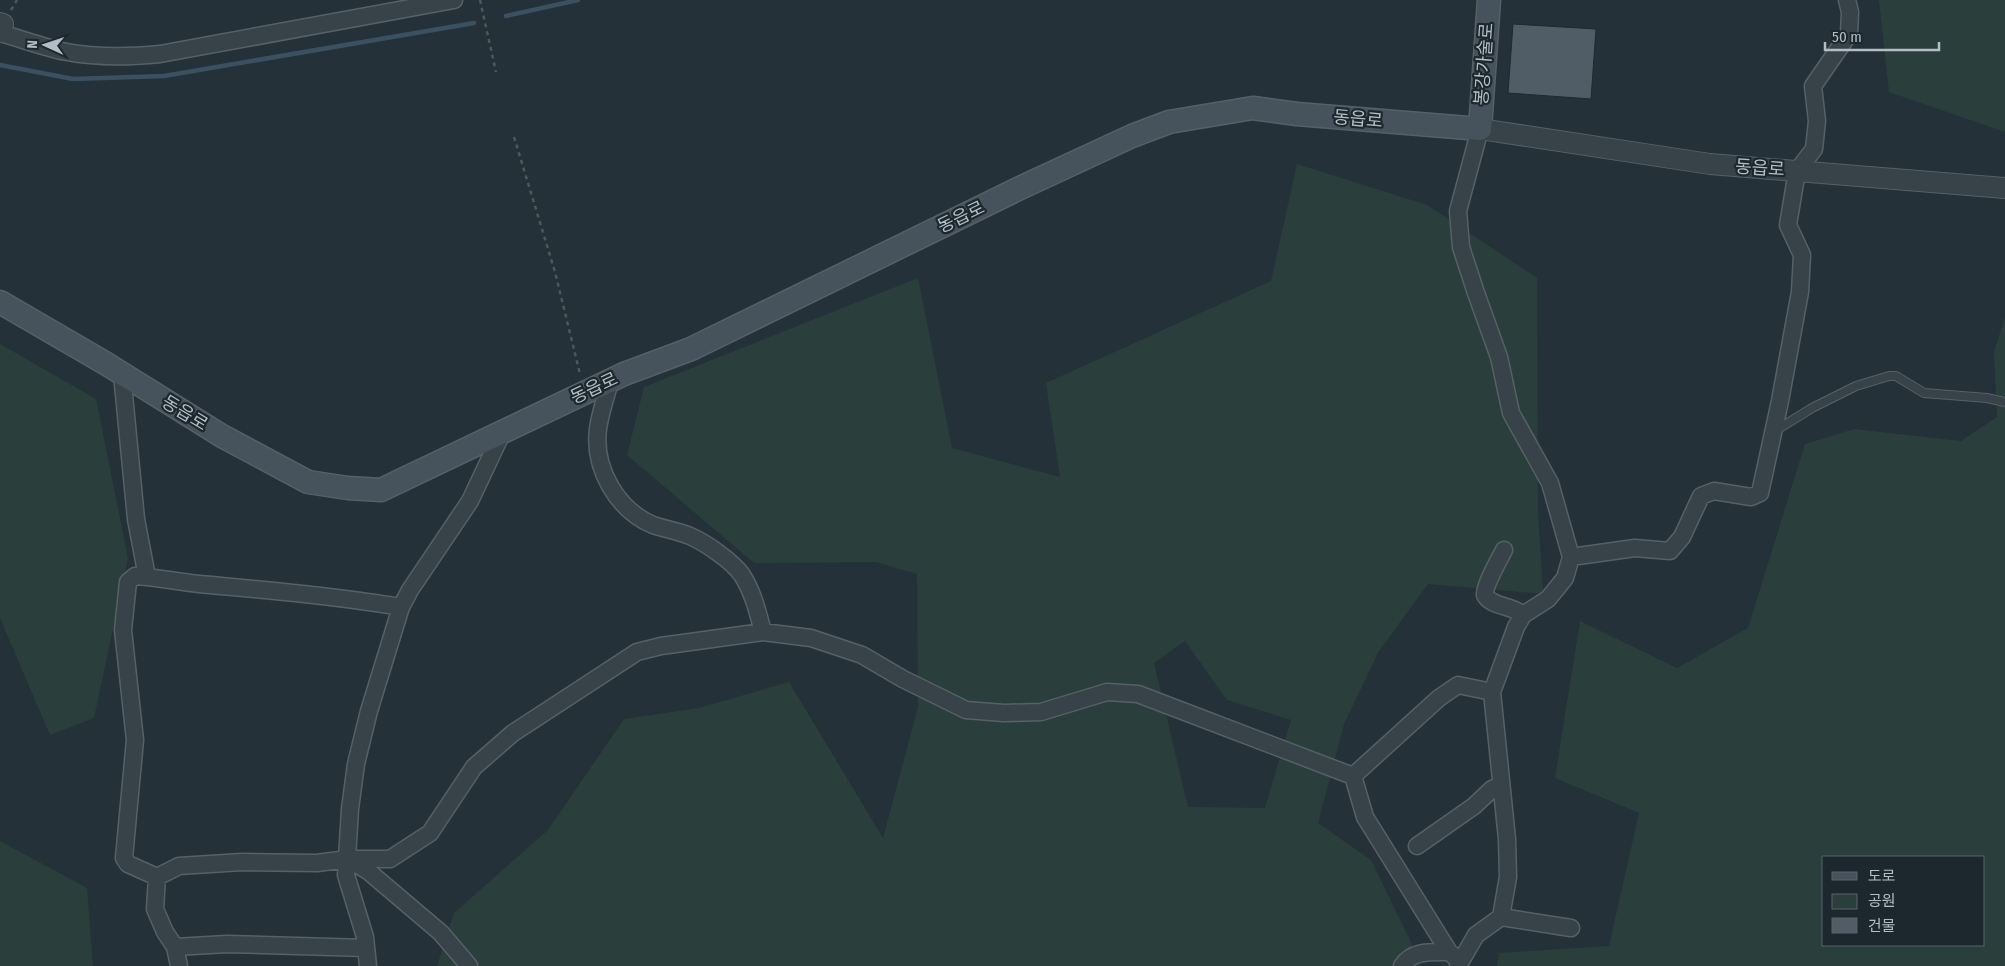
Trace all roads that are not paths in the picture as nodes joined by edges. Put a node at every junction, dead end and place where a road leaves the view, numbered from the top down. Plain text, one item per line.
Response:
1 (454, 0) edge
2 (1489, 0) edge
3 (1847, 0) edge
4 (0, 23) edge
5 (0, 32) edge
6 (1480, 129) junction
7 (1797, 171) junction
8 (2005, 188) edge
9 (0, 302) edge
10 (122, 374) junction
11 (610, 381) junction
12 (2005, 402) edge
13 (1774, 432) junction
14 (502, 433) junction
15 (1504, 550) dead end
16 (1571, 557) junction
17 (147, 577) junction
18 (401, 607) junction
19 (1523, 615) junction
20 (763, 632) junction
21 (1492, 692) junction
22 (1353, 776) junction
23 (1501, 785) junction
24 (1417, 846) dead end
25 (348, 860) junction
26 (157, 877) junction
27 (1501, 917) junction
28 (1571, 928) dead end
29 (175, 947) junction
30 (366, 948) junction
31 (1455, 960) edge
32 (179, 966) edge
33 (368, 966) edge
34 (469, 966) edge
35 (1402, 966) edge

1 - 5 street
2 - 6 main road, 봉강가술로
3 - 7 street
4 - 5 street
6 - 7 street, 동읍로
6 - 11 main road, 동읍로
6 - 16 street
7 - 8 street, 동읍로
7 - 13 street
9 - 10 main road, 동읍로
10 - 14 main road, 동읍로
10 - 17 street
11 - 14 main road, 동읍로
11 - 20 street
12 - 13 lane
13 - 16 street
14 - 18 street
15 - 19 street
16 - 19 street
17 - 18 street
17 - 26 street
18 - 25 street
19 - 21 street
20 - 22 street
20 - 25 street
21 - 22 street
21 - 23 street
22 - 31 street
23 - 24 street
23 - 27 street
25 - 26 street
25 - 30 street
25 - 34 street
26 - 29 street
27 - 28 street
27 - 31 street
29 - 30 street
29 - 32 street
30 - 33 street
31 - 35 street

